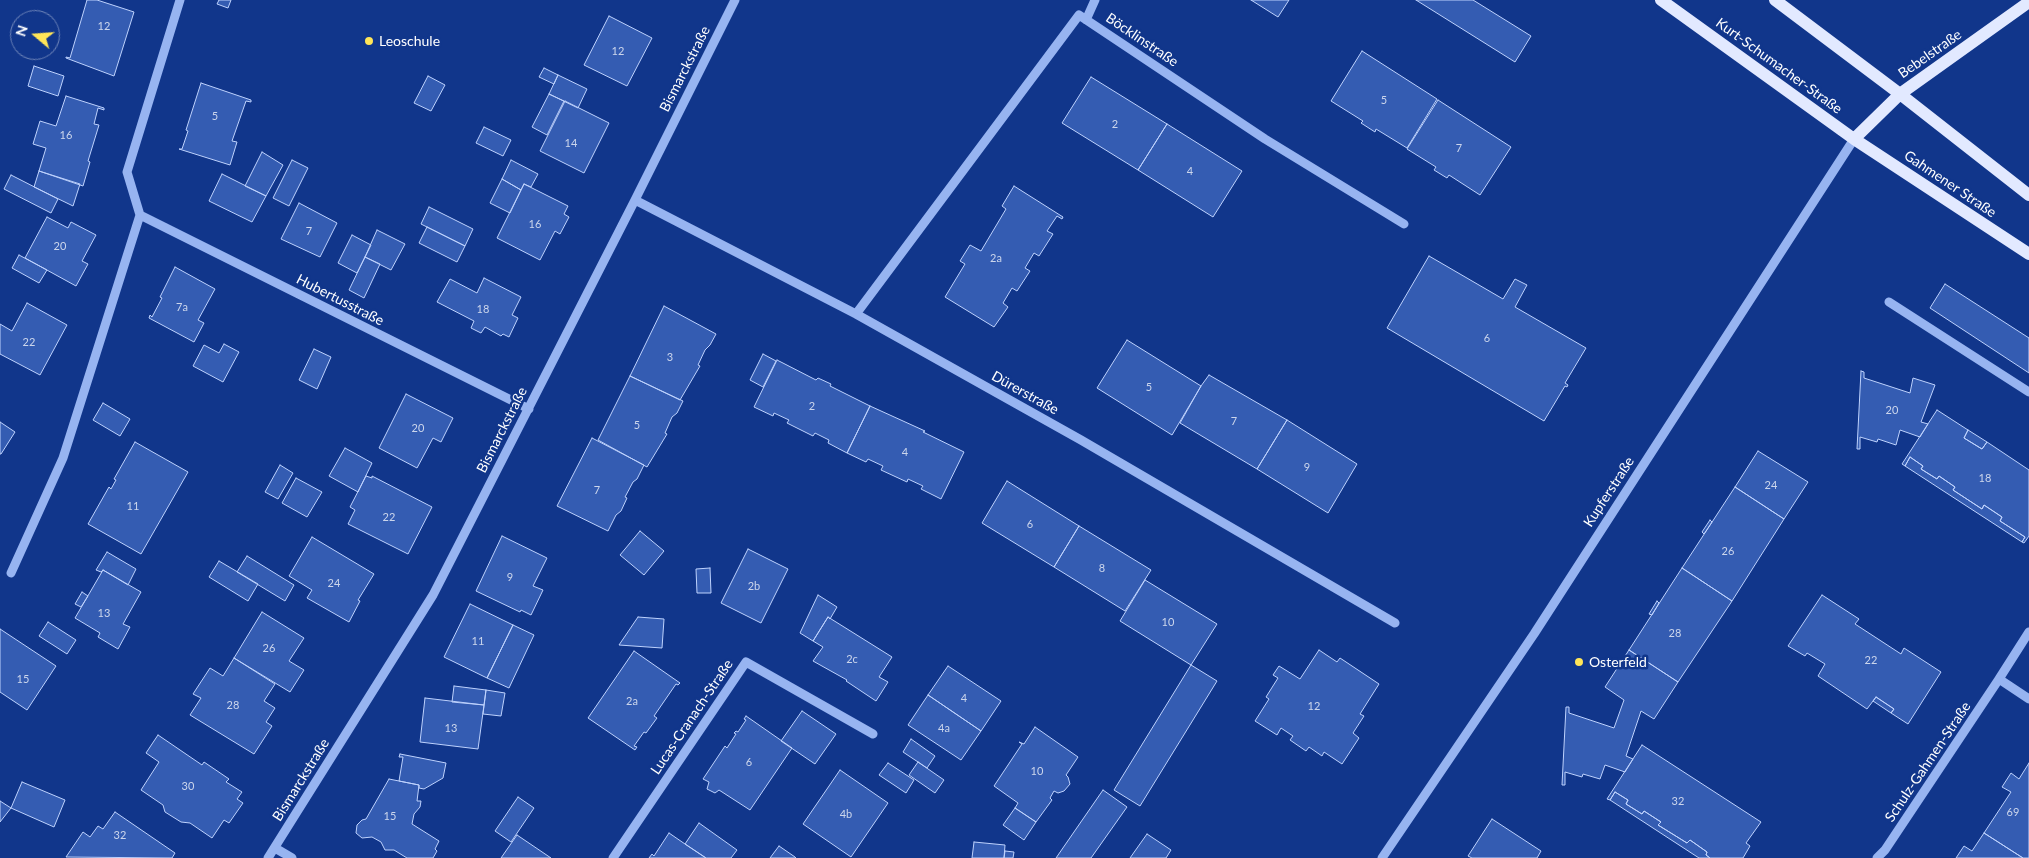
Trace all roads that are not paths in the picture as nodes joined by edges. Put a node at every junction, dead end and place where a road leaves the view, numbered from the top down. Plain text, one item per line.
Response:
1 (180, 0) edge
2 (735, 0) edge
3 (1095, 0) edge
4 (1661, 0) edge
5 (1775, 0) edge
6 (2029, 2) edge
7 (1086, 20) junction
8 (1900, 94) junction
9 (1854, 139) junction
10 (2029, 195) edge
11 (635, 200) junction
12 (140, 214) junction
13 (1404, 224) dead end
14 (2029, 254) edge
15 (1889, 302) dead end
16 (856, 314) junction
17 (2029, 392) edge
18 (528, 409) junction
19 (11, 573) dead end
20 (1395, 623) dead end
21 (2029, 632) edge
22 (1999, 679) junction
23 (2029, 699) edge
24 (873, 734) dead end
25 (275, 848) junction
26 (268, 858) edge
27 (292, 858) edge
28 (613, 858) edge
29 (1382, 858) edge
30 (1877, 858) edge

1 - 12 street
2 - 11 street, Bismarckstraße
3 - 7 street
4 - 9 main road, Kurt-Schumacher-Straße
5 - 8 main road
6 - 8 main road, Bebelstraße
7 - 13 street, Böcklinstraße
7 - 16 street, Böcklinstraße
8 - 9 main road, Bebelstraße
8 - 10 main road
9 - 14 main road, Gahmener Straße
9 - 29 street, Kupferstraße
11 - 16 street, Dürerstraße
11 - 18 street, Bismarckstraße
12 - 18 street, Hubertusstraße
12 - 19 street
15 - 17 street
16 - 20 street, Dürerstraße
18 - 25 street, Bismarckstraße
21 - 22 street, Schulz-Gahmen-Straße
22 - 23 street
22 - 30 street, Schulz-Gahmen-Straße
24 - 28 street, Lucas-Cranach-Straße
25 - 26 street, Bismarckstraße
25 - 27 street

